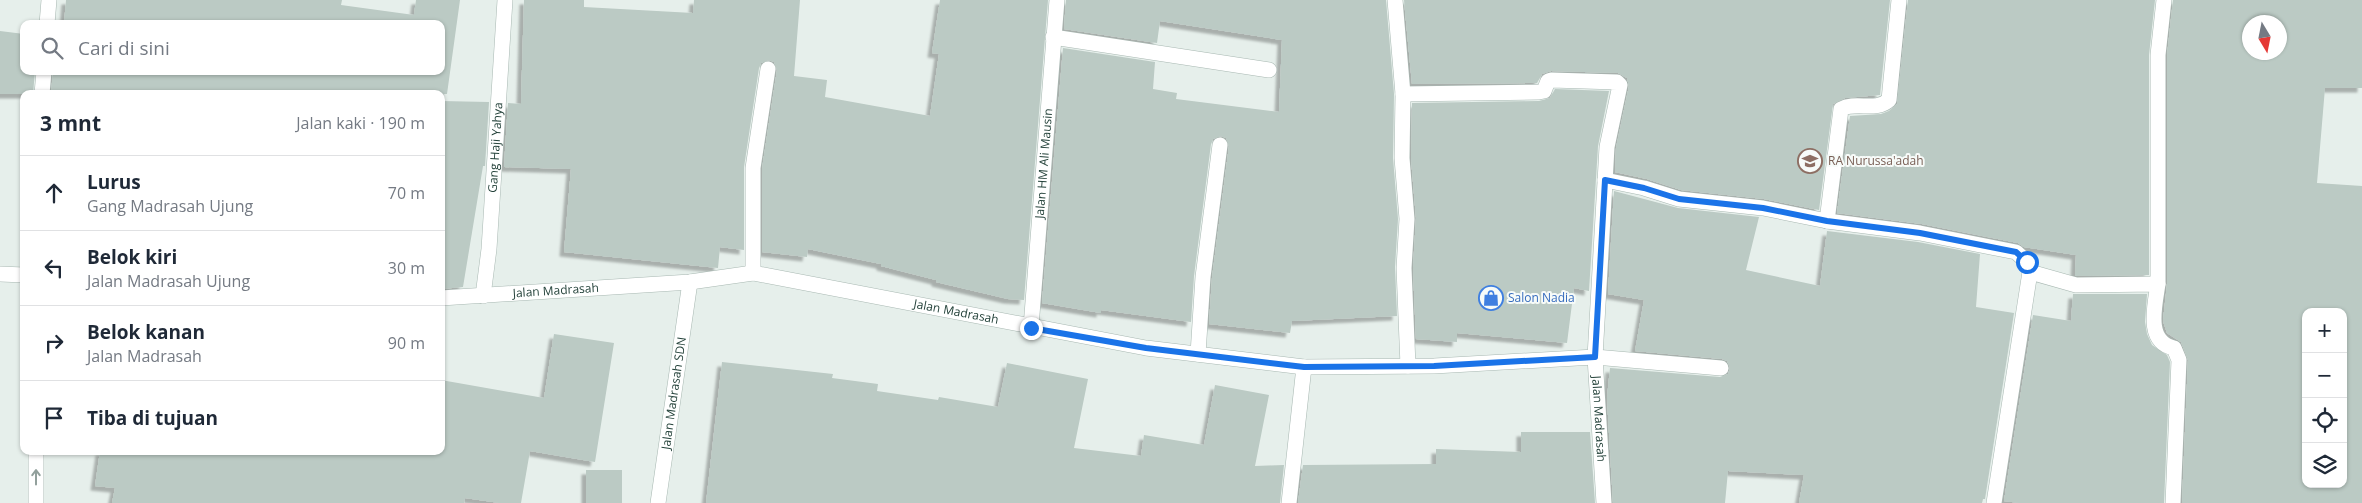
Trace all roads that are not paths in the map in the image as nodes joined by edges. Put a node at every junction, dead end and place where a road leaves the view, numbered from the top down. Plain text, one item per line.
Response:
1 (49, 0) edge
2 (504, 0) edge
3 (1057, 0) edge
4 (1395, 0) edge
5 (1898, 0) edge
6 (2164, 0) edge
7 (47, 20) edge
8 (1054, 37) junction
9 (768, 69) dead end
10 (1269, 70) dead end
11 (44, 75) edge
12 (42, 90) edge
13 (1403, 94) junction
14 (1220, 145) dead end
15 (1605, 180) junction
16 (1827, 221) junction
17 (2030, 272) junction
18 (752, 273) junction
19 (0, 274) edge
20 (20, 276) edge
21 (690, 282) junction
22 (2158, 284) junction
23 (483, 296) junction
24 (445, 298) edge
25 (1031, 328) junction
26 (1198, 354) junction
27 (1595, 357) junction
28 (1408, 366) junction
29 (1304, 367) junction
30 (1721, 368) dead end
31 (36, 455) edge
32 (36, 503) edge
33 (658, 503) edge
34 (1289, 503) edge
35 (1604, 503) edge
36 (1994, 503) edge
37 (2173, 503) edge

1 - 7 street
2 - 23 street, Gang Haji Yahya
3 - 8 street, Jalan HM Ali Mausin
4 - 13 street
5 - 16 street
6 - 22 street
8 - 10 street
8 - 25 street, Jalan HM Ali Mausin
9 - 18 street
11 - 12 street
13 - 15 street
13 - 28 street
14 - 26 street
15 - 16 street
15 - 27 street
16 - 17 street
17 - 22 street
17 - 36 street
18 - 21 street, Jalan Madrasah
18 - 25 street, Jalan Madrasah
19 - 20 street
21 - 23 street, Jalan Madrasah
21 - 33 street, Jalan Madrasah SDN
22 - 37 street
23 - 24 street, Jalan Madrasah
25 - 26 street, Jalan Madrasah
26 - 29 street, Jalan Madrasah
27 - 28 street, Jalan Madrasah
27 - 30 street
27 - 35 street, Jalan Madrasah
28 - 29 street, Jalan Madrasah
29 - 34 street
32 -> 31 street

